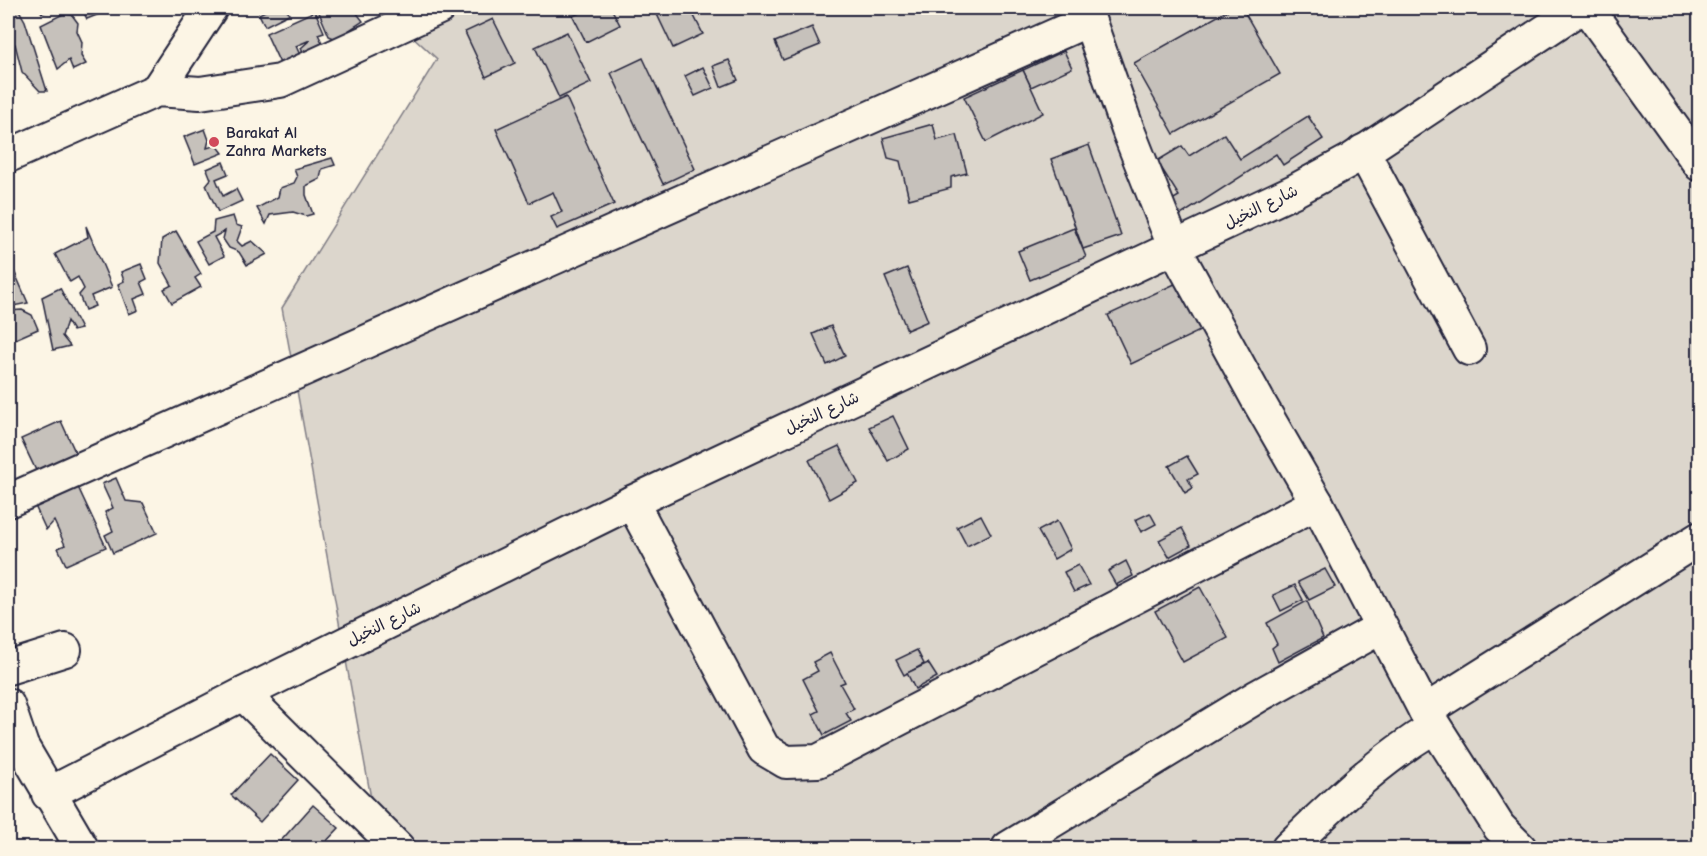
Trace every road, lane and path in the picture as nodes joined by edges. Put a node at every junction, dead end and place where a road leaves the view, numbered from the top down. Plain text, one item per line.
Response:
1 (211, 8) edge
2 (438, 8) edge
3 (1580, 8) edge
4 (1587, 8) edge
5 (1087, 14) edge
6 (157, 90) junction
7 (1363, 151) junction
8 (8, 156) edge
9 (1700, 165) edge
10 (1176, 249) junction
11 (1469, 349) dead end
12 (8, 501) edge
13 (632, 502) junction
14 (1317, 503) junction
15 (1700, 538) edge
16 (1380, 628) junction
17 (65, 650) dead end
18 (8, 668) edge
19 (243, 694) junction
20 (8, 705) edge
21 (1430, 719) junction
22 (48, 794) junction
23 (82, 849) edge
24 (398, 849) edge
25 (1008, 849) edge
26 (1288, 849) edge
27 (1520, 849) edge

1 - 6 street
2 - 6 street
3 - 7 street, شارع النخيل
4 - 9 street
5 - 10 street
5 - 12 street
6 - 8 street
7 - 10 street, شارع النخيل
7 - 11 street
10 - 13 street, شارع النخيل
10 - 14 street
13 - 14 street
13 - 19 street, شارع النخيل
14 - 16 street
15 - 21 street
16 - 21 street
16 - 25 street
17 - 18 street
19 - 22 street, شارع النخيل
19 - 24 street
20 - 22 street
21 - 26 street
21 - 27 street
22 - 23 street

